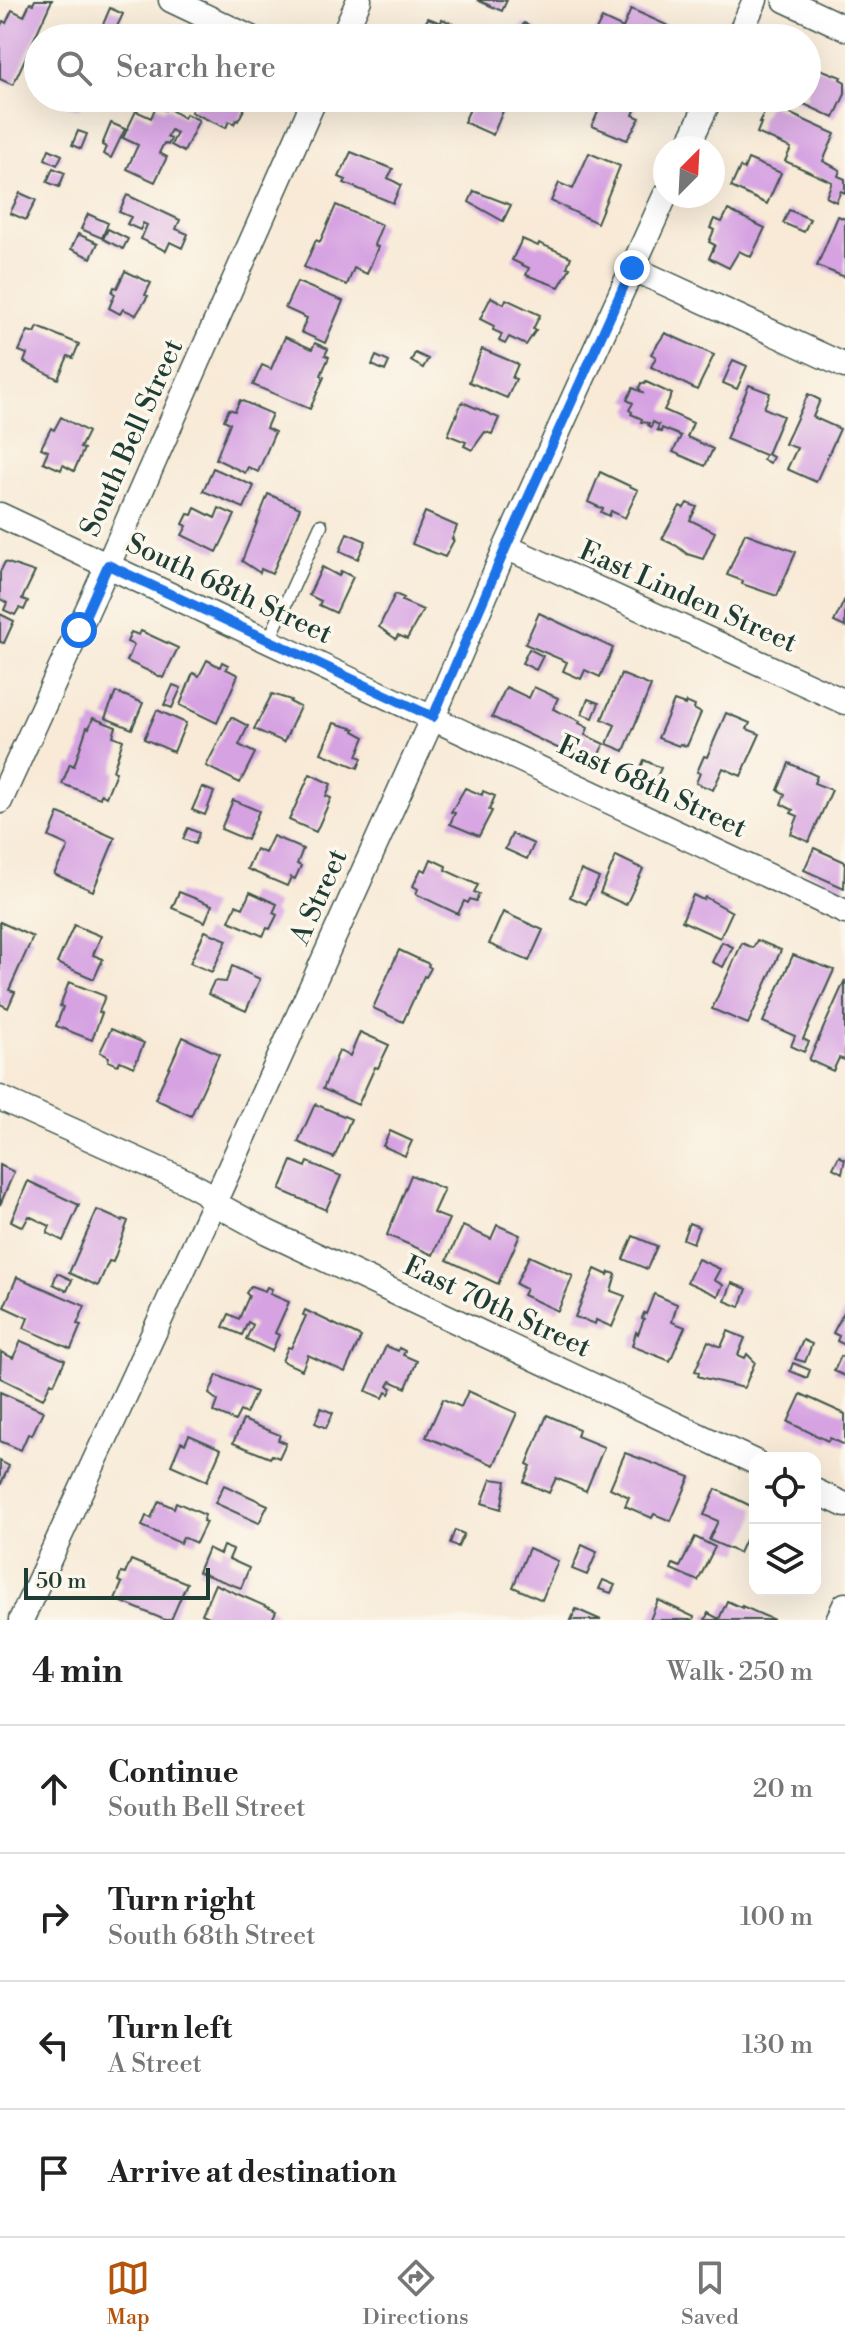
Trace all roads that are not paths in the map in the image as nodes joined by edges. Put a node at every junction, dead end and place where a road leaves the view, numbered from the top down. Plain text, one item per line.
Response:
1 (171, 0) edge
2 (359, 0) edge
3 (755, 0) edge
4 (785, 0) edge
5 (222, 24) edge
6 (348, 24) edge
7 (744, 24) edge
8 (845, 28) edge
9 (309, 112) edge
10 (704, 112) edge
11 (693, 136) edge
12 (660, 208) edge
13 (632, 268) junction
14 (845, 366) edge
15 (0, 515) edge
16 (321, 525) dead end
17 (506, 547) junction
18 (108, 565) junction
19 (269, 640) junction
20 (845, 702) edge
21 (433, 717) junction
22 (0, 801) edge
23 (845, 912) edge
24 (0, 1098) edge
25 (214, 1203) junction
26 (749, 1459) edge
27 (821, 1494) edge
28 (845, 1505) edge
29 (21, 1620) edge

1 - 5 street
2 - 6 street
3 - 7 street
4 - 8 street
9 - 18 street, South Bell Street
10 - 11 street
12 - 13 street, A Street
13 - 14 street
13 - 17 street, A Street
15 - 18 street, South 68th Street
16 - 19 lane
17 - 20 street, East Linden Street
17 - 21 street, A Street
18 - 19 street, South 68th Street
18 - 22 street, South Bell Street
19 - 21 street, South 68th Street
21 - 23 street, East 68th Street
21 - 25 street, A Street
24 - 25 street, East 70th Street
25 - 26 street, East 70th Street
25 - 29 street, A Street
27 - 28 street

